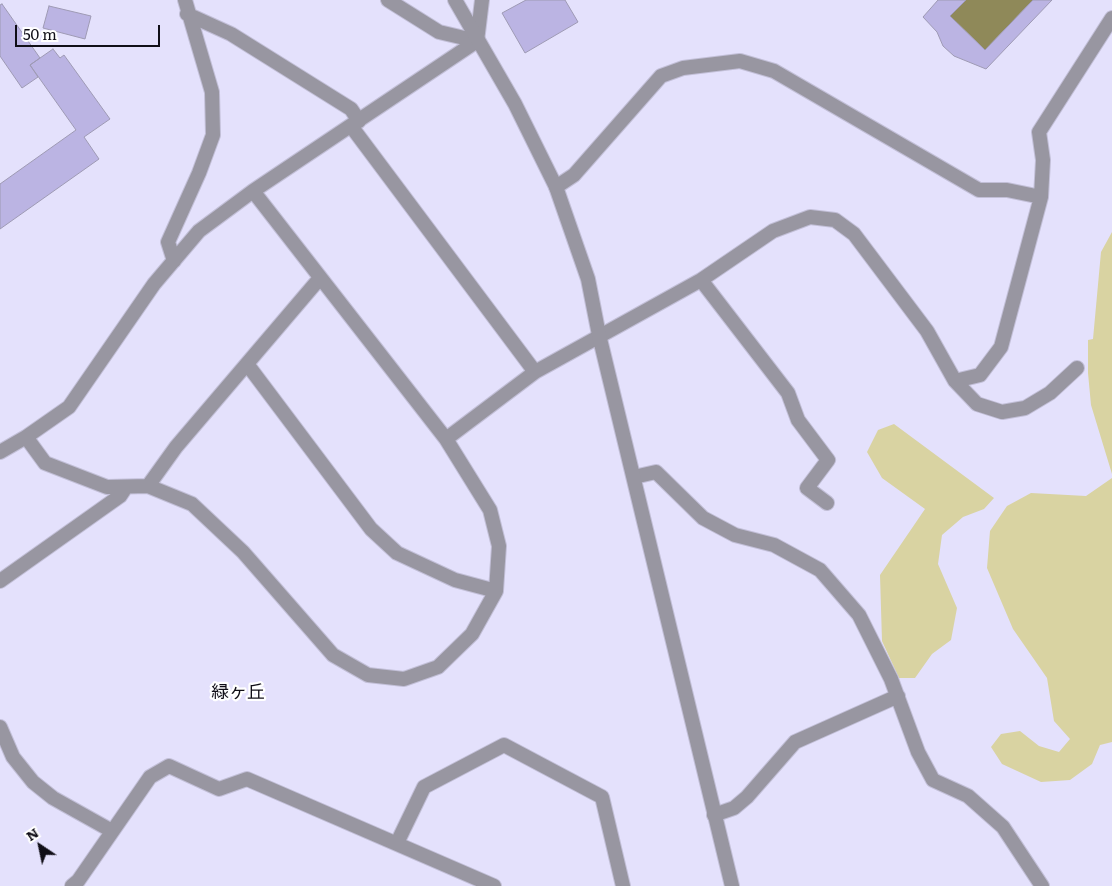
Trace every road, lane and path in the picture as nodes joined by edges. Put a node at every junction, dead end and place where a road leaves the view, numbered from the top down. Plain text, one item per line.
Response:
1 (388, 0) edge
2 (454, 0) edge
3 (482, 0) edge
4 (186, 7) edge
5 (1112, 18) edge
6 (477, 41) junction
7 (355, 123) junction
8 (556, 187) junction
9 (253, 191) junction
10 (1041, 197) junction
11 (174, 260) junction
12 (320, 278) junction
13 (701, 280) junction
14 (599, 335) junction
15 (247, 364) junction
16 (1077, 368) dead end
17 (535, 372) junction
18 (955, 381) junction
19 (26, 437) junction
20 (446, 439) junction
21 (0, 452) edge
22 (634, 477) junction
23 (148, 486) junction
24 (126, 487) junction
25 (827, 503) dead end
26 (0, 581) edge
27 (496, 591) junction
28 (898, 696) junction
29 (0, 727) edge
30 (714, 815) junction
31 (112, 831) junction
32 (397, 843) junction
33 (72, 886) edge
34 (494, 886) edge
35 (623, 886) edge
36 (732, 886) edge
37 (1042, 886) edge

1 - 6 street
2 - 6 street
3 - 6 street
4 - 7 street
4 - 11 street
5 - 10 street
6 - 7 street
6 - 8 street
7 - 9 street
7 - 17 street
8 - 10 street
8 - 14 street
9 - 11 street
9 - 12 street
10 - 18 street
11 - 19 street
12 - 15 street
12 - 20 street
13 - 14 street
13 - 18 street
13 - 25 street
14 - 17 street
14 - 22 street
15 - 23 street
15 - 27 street
16 - 18 street
17 - 20 street
19 - 21 street
19 - 24 street
20 - 27 street
22 - 28 street
22 - 30 street
23 - 24 street
23 - 27 street
24 - 26 street
28 - 30 street
28 - 37 street
29 - 31 street
30 - 36 street
31 - 32 street
31 - 33 street
32 - 34 street
32 - 35 street

